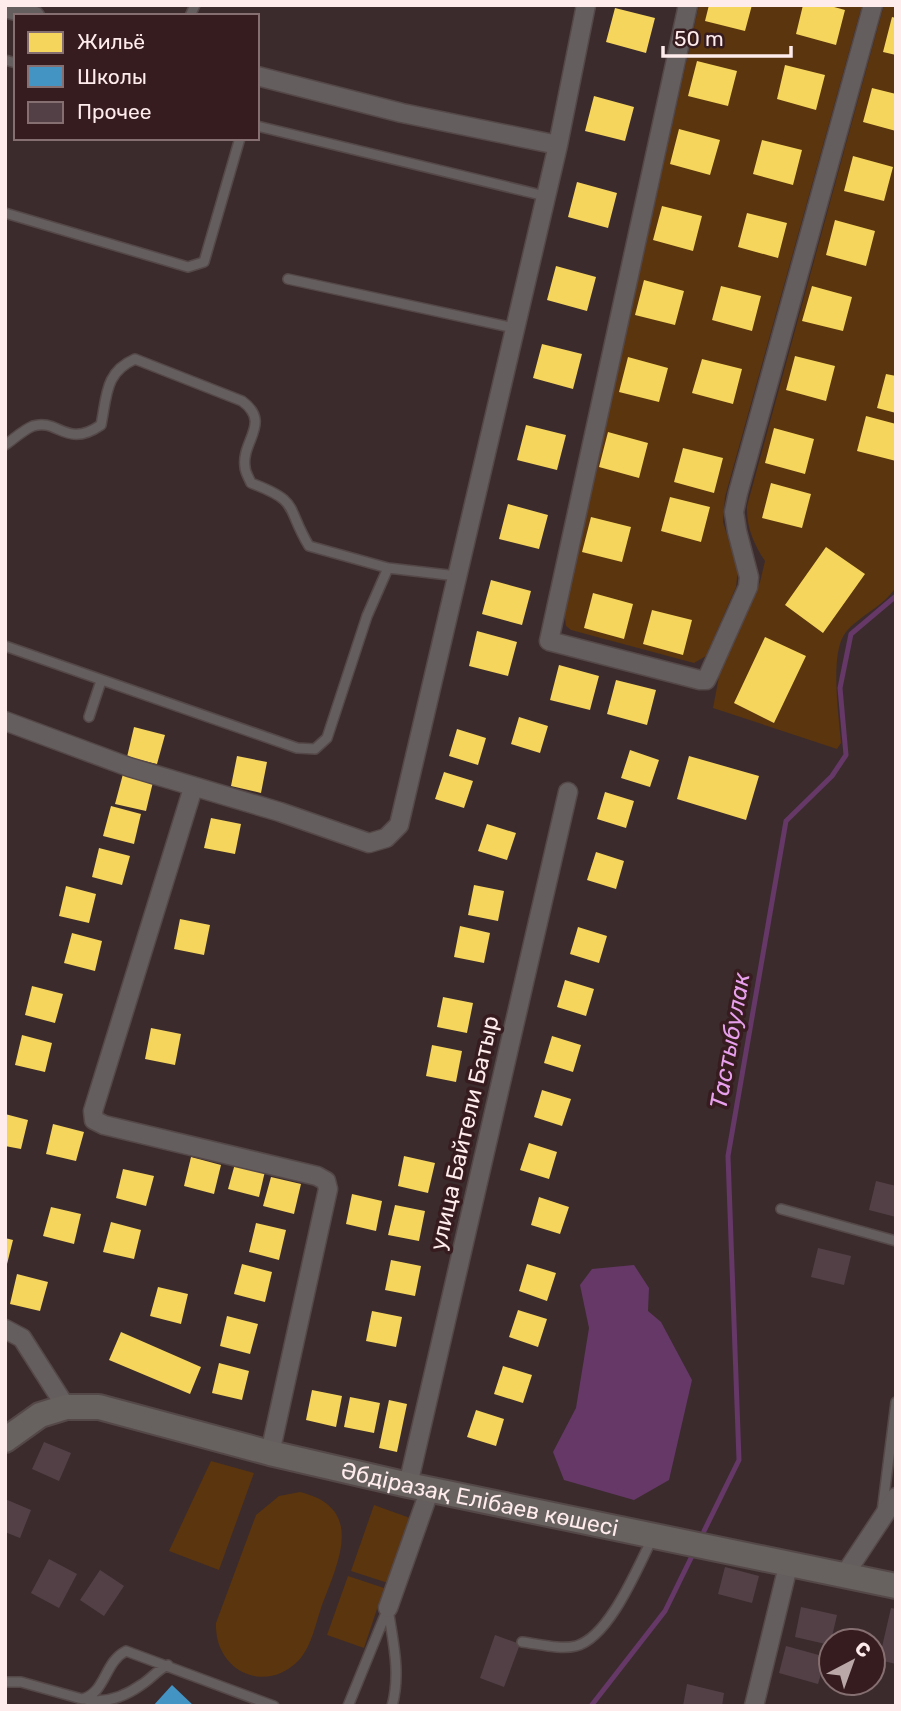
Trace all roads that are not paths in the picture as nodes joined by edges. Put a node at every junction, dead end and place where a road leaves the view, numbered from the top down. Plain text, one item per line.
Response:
1 (586, 5) edge
2 (688, 5) edge
3 (873, 5) edge
4 (5, 8) edge
5 (28, 14) edge
6 (259, 77) edge
7 (259, 126) edge
8 (239, 140) edge
9 (558, 145) junction
10 (545, 196) junction
11 (5, 213) edge
12 (288, 279) dead end
13 (514, 328) junction
14 (5, 445) edge
15 (388, 568) junction
16 (457, 576) junction
17 (5, 646) edge
18 (101, 681) junction
19 (89, 717) dead end
20 (5, 721) edge
21 (193, 788) junction
22 (568, 792) dead end
23 (781, 1209) dead end
24 (896, 1241) edge
25 (5, 1329) edge
26 (896, 1402) edge
27 (66, 1407) junction
28 (5, 1440) edge
29 (270, 1453) junction
30 (419, 1487) junction
31 (896, 1497) edge
32 (881, 1520) junction
33 (654, 1535) junction
34 (789, 1562) junction
35 (845, 1574) junction
36 (896, 1586) edge
37 (388, 1608) junction
38 (522, 1642) dead end
39 (168, 1665) junction
40 (5, 1682) edge
41 (82, 1699) junction
42 (274, 1706) edge
43 (348, 1706) edge
44 (392, 1706) edge
45 (754, 1706) edge

1 - 9 street
2 - 3 street
4 - 5 street
6 - 9 street
7 - 10 lane
8 - 11 lane
9 - 10 street
10 - 13 street
12 - 13 lane
13 - 16 street
14 - 15 lane
15 - 16 lane
15 - 18 lane
16 - 21 street
17 - 18 lane
18 - 19 lane
20 - 21 street
21 - 29 street
22 - 30 street, улица Байтели Батыр
23 - 24 lane
25 - 27 street
26 - 32 lane
27 - 28 street
27 - 29 street, Әбдіразақ Елібаев көшесі
29 - 30 street, Әбдіразақ Елібаев көшесі
30 - 33 street, Әбдіразақ Елібаев көшесі
30 - 37 street, улица Байтели Батыр
31 - 32 street
32 - 35 street
33 - 34 street, Әбдіразақ Елібаев көшесі
33 - 38 lane
34 - 35 street, Әбдіразақ Елібаев көшесі
34 - 45 street
35 - 36 street, Әбдіразақ Елібаев көшесі
37 - 43 lane
37 - 44 lane
39 - 41 lane
39 - 41 lane
39 - 42 lane
40 - 41 lane

